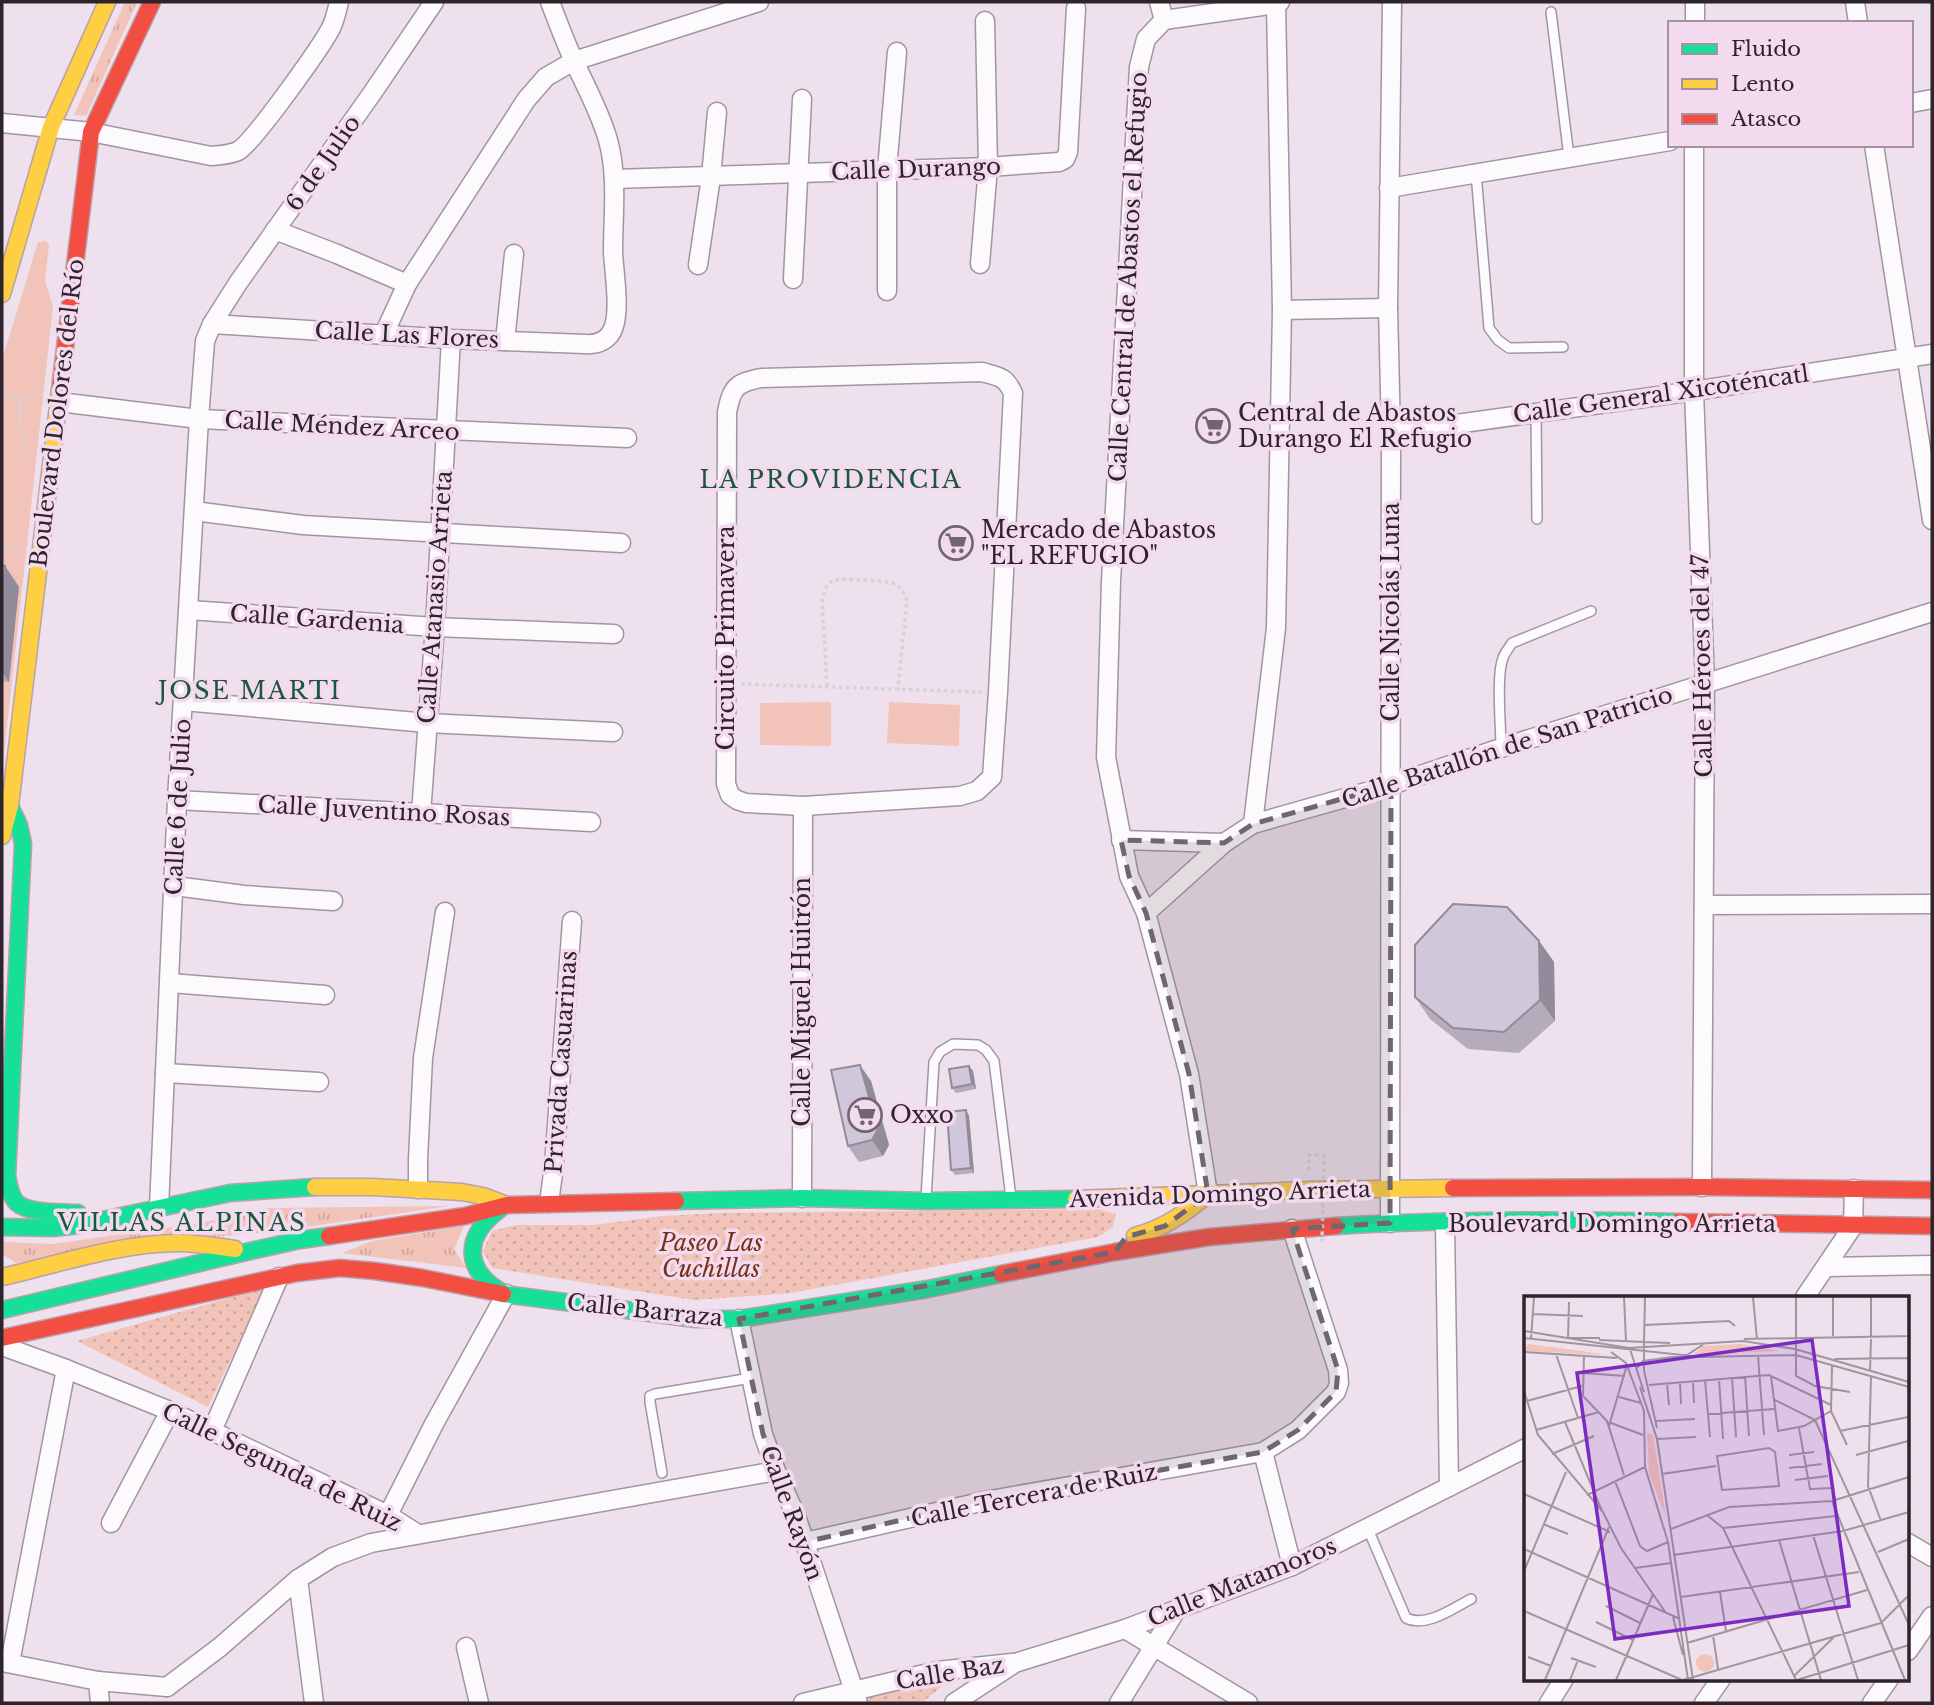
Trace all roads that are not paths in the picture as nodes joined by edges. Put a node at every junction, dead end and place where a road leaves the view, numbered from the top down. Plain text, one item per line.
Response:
1 (107, 2) edge
2 (152, 2) edge
3 (340, 2) edge
4 (434, 2) edge
5 (550, 2) edge
6 (758, 2) edge
7 (1159, 2) edge
8 (1392, 2) edge
9 (1695, 2) edge
10 (1855, 2) edge
11 (1278, 3) edge
12 (1076, 8) dead end
13 (1551, 12) dead end
14 (1164, 20) junction
15 (985, 21) dead end
16 (1695, 21) edge
17 (1858, 21) edge
18 (897, 52) dead end
19 (574, 61) junction
20 (802, 99) dead end
21 (1932, 99) edge
22 (1913, 103) edge
23 (717, 112) dead end
24 (2, 122) edge
25 (51, 127) junction
26 (91, 132) junction
27 (1668, 141) edge
28 (1694, 147) edge
29 (1874, 147) edge
30 (1569, 157) junction
31 (988, 167) junction
32 (887, 170) junction
33 (799, 173) junction
34 (1476, 173) junction
35 (711, 177) junction
36 (614, 179) junction
37 (1389, 188) junction
38 (275, 230) junction
39 (514, 254) dead end
40 (980, 264) dead end
41 (698, 265) dead end
42 (793, 279) dead end
43 (407, 285) junction
44 (887, 290) dead end
45 (2, 293) edge
46 (1388, 308) junction
47 (1282, 310) junction
48 (212, 324) junction
49 (384, 334) junction
50 (451, 339) junction
51 (505, 341) junction
52 (1563, 347) dead end
53 (1932, 354) edge
54 (1906, 359) junction
55 (1695, 391) junction
56 (59, 402) junction
57 (1536, 412) junction
58 (199, 419) junction
59 (445, 431) junction
60 (1391, 433) junction
61 (626, 438) dead end
62 (194, 511) junction
63 (1536, 519) dead end
64 (1932, 520) edge
65 (439, 532) junction
66 (621, 543) dead end
67 (189, 610) junction
68 (1591, 611) dead end
69 (1932, 612) edge
70 (435, 627) junction
71 (614, 634) dead end
72 (1705, 684) junction
73 (183, 701) junction
74 (427, 723) junction
75 (613, 732) dead end
76 (1501, 748) junction
77 (1391, 785) junction
78 (177, 800) junction
79 (10, 806) junction
80 (803, 806) junction
81 (421, 813) junction
82 (591, 822) dead end
83 (1253, 824) junction
84 (2, 836) edge
85 (1121, 840) junction
86 (1224, 844) junction
87 (174, 886) junction
88 (333, 901) dead end
89 (1932, 904) edge
90 (1704, 905) junction
91 (445, 912) dead end
92 (1146, 913) junction
93 (572, 921) dead end
94 (170, 983) junction
95 (325, 995) dead end
96 (165, 1073) junction
97 (318, 1082) dead end
98 (1702, 1187) junction
99 (1390, 1188) junction
100 (418, 1189) junction
101 (1854, 1189) junction
102 (1932, 1191) edge
103 (1208, 1194) junction
104 (802, 1198) junction
105 (1112, 1199) junction
106 (1012, 1200) junction
107 (926, 1201) junction
108 (550, 1203) junction
109 (507, 1205) junction
110 (159, 1208) junction
111 (115, 1217) junction
112 (1390, 1223) junction
113 (1445, 1223) junction
114 (1853, 1226) junction
115 (1932, 1226) edge
116 (2, 1227) edge
117 (1292, 1228) junction
118 (1126, 1237) junction
119 (246, 1252) junction
120 (1115, 1252) junction
121 (2, 1262) edge
122 (1932, 1265) edge
123 (1826, 1267) junction
124 (340, 1268) junction
125 (28, 1272) junction
126 (279, 1277) junction
127 (2, 1278) edge
128 (506, 1294) junction
129 (1806, 1296) edge
130 (2, 1310) edge
131 (739, 1319) junction
132 (2, 1338) edge
133 (2, 1346) edge
134 (66, 1368) junction
135 (751, 1378) junction
136 (170, 1411) junction
137 (212, 1431) junction
138 (1524, 1449) edge
139 (1263, 1452) junction
140 (776, 1471) junction
141 (662, 1473) dead end
142 (1449, 1487) junction
143 (388, 1515) junction
144 (111, 1523) dead end
145 (1368, 1529) junction
146 (418, 1534) junction
147 (805, 1542) junction
148 (1910, 1544) edge
149 (1932, 1558) edge
150 (1292, 1566) junction
151 (298, 1579) junction
152 (1471, 1599) dead end
153 (1175, 1612) junction
154 (1932, 1616) edge
155 (1125, 1629) junction
156 (466, 1647) dead end
157 (1154, 1647) junction
158 (1910, 1648) edge
159 (6, 1663) edge
160 (1015, 1663) junction
161 (1563, 1680) edge
162 (1720, 1680) edge
163 (1888, 1680) edge
164 (97, 1681) junction
165 (169, 1695) edge
166 (856, 1697) edge
167 (100, 1703) edge
168 (314, 1703) edge
169 (479, 1703) edge
170 (803, 1703) edge
171 (954, 1703) edge
172 (1119, 1703) edge
173 (1248, 1703) edge
174 (1549, 1703) edge
175 (1704, 1703) edge
176 (1872, 1703) edge

1 - 25 main road
2 - 26 main road, Boulevard Dolores del Río
3 - 26 street
4 - 38 street, 6 de Julio
5 - 19 street
6 - 19 street
7 - 14 street
8 - 37 street, Calle Nicolás Luna
9 - 16 street
10 - 17 street
11 - 14 street
11 - 47 street
12 - 31 street, Calle Durango
13 - 30 lane
14 - 85 street, Calle Central de Abastos el Refugio
15 - 31 street
18 - 32 street
19 - 36 street
19 - 43 street
20 - 33 street
21 - 22 street
23 - 35 street
24 - 25 street
25 - 26 street
25 - 45 main road
26 - 56 main road, Boulevard Dolores del Río
27 - 30 street
28 - 55 street, Calle Héroes del 47
29 - 54 street
30 - 34 street
31 - 32 street, Calle Durango
31 - 40 street
32 - 33 street, Calle Durango
32 - 44 street
33 - 35 street, Calle Durango
33 - 42 street
34 - 37 street
34 - 52 lane
35 - 36 street, Calle Durango
35 - 41 street
36 - 51 street, Calle Las Flores
37 - 46 street, Calle Nicolás Luna
38 - 43 street
38 - 48 street, 6 de Julio
39 - 51 street
43 - 49 street
46 - 47 street
46 - 60 street, Calle Nicolás Luna
47 - 83 street
48 - 49 street, Calle Las Flores
48 - 58 street, Calle 6 de Julio
49 - 50 street, Calle Las Flores
50 - 51 street, Calle Las Flores
50 - 59 street, Calle Atanasio Arrieta
53 - 54 street, Calle General Xicoténcatl
54 - 55 street, Calle General Xicoténcatl
54 - 64 street
55 - 57 street, Calle General Xicoténcatl
55 - 72 street, Calle Héroes del 47
56 - 58 street, Calle Méndez Arceo
56 - 79 main road, Boulevard Dolores del Río
57 - 60 street, Calle General Xicoténcatl
57 - 63 lane
58 - 59 street, Calle Méndez Arceo
58 - 62 street, Calle 6 de Julio
59 - 61 street, Calle Méndez Arceo
59 - 65 street, Calle Atanasio Arrieta
60 - 77 street, Calle Nicolás Luna
62 - 65 street
62 - 67 street, Calle 6 de Julio
65 - 66 street
65 - 70 street, Calle Atanasio Arrieta
67 - 70 street, Calle Gardenia
67 - 73 street, Calle 6 de Julio
68 - 76 lane
69 - 72 street, Calle Batallón de San Patricio
70 - 71 street, Calle Gardenia
70 - 74 street, Calle Atanasio Arrieta
72 - 76 street, Calle Batallón de San Patricio
72 - 90 street, Calle Héroes del 47
73 - 74 street
73 - 78 street, Calle 6 de Julio
74 - 75 street
74 - 81 street, Calle Atanasio Arrieta
76 - 77 street, Calle Batallón de San Patricio
77 - 83 street, Calle Batallón de San Patricio
77 - 99 street, Calle Nicolás Luna
78 - 81 street, Calle Juventino Rosas
78 - 87 street, Calle 6 de Julio
79 - 84 main road, Boulevard Dolores del Río
79 - 111 main road
80 - 80 street, Circuito Primavera
80 - 104 street, Calle Miguel Huitrón
81 - 82 street, Calle Juventino Rosas
83 - 86 street, Calle Batallón de San Patricio
85 - 86 street
85 - 92 street, Calle Central de Abastos el Refugio
86 - 92 street, Calle Batallón de San Patricio
87 - 88 street
87 - 94 street, Calle 6 de Julio
89 - 90 street
90 - 98 street, Calle Héroes del 47
91 - 100 street
92 - 103 street, Calle Central de Abastos el Refugio
93 - 108 street, Privada Casuarinas
94 - 95 street
94 - 96 street, Calle 6 de Julio
96 - 97 street
96 - 110 street, Calle 6 de Julio
98 - 99 main road, Avenida Domingo Arrieta
98 - 101 main road, Avenida Domingo Arrieta
99 - 103 main road, Avenida Domingo Arrieta
99 - 112 street, Calle Nicolás Luna
100 - 109 main road
100 - 110 main road
101 - 102 main road, Avenida Domingo Arrieta
101 - 114 street
103 - 105 main road, Avenida Domingo Arrieta
103 - 118 main road
104 - 107 main road, Avenida Domingo Arrieta
104 - 108 main road, Avenida Domingo Arrieta
105 - 106 main road, Avenida Domingo Arrieta
105 - 118 main road
106 - 107 main road, Avenida Domingo Arrieta
106 - 107 lane
108 - 109 main road, Avenida Domingo Arrieta
109 - 119 main road
109 - 128 main road
110 - 111 main road
111 - 116 main road
112 - 113 main road, Boulevard Domingo Arrieta
112 - 117 main road, Boulevard Domingo Arrieta
113 - 114 main road, Boulevard Domingo Arrieta
113 - 142 street
114 - 115 main road, Boulevard Domingo Arrieta
114 - 123 street
117 - 120 main road, Calle Barraza
117 - 139 street
118 - 120 main road
119 - 124 main road
119 - 125 main road
119 - 130 main road
120 - 131 main road, Calle Barraza
121 - 125 main road
122 - 123 street
123 - 129 street
124 - 126 main road, Calle Barraza
124 - 128 main road, Calle Barraza
125 - 127 main road
126 - 132 main road, Calle Barraza
126 - 137 street
128 - 131 main road, Calle Barraza
128 - 143 street
131 - 135 street, Calle Rayón
133 - 134 street, Calle Segunda de Ruiz
134 - 136 street, Calle Segunda de Ruiz
134 - 159 street
135 - 140 street, Calle Rayón
135 - 141 lane
136 - 137 street, Calle Segunda de Ruiz
136 - 144 street
137 - 143 street, Calle Segunda de Ruiz
138 - 142 street, Calle Matamoros
139 - 147 street, Calle Tercera de Ruiz
139 - 150 street
140 - 146 street, Calle Segunda de Ruiz
140 - 147 street, Calle Rayón
142 - 145 street, Calle Matamoros
143 - 146 street, Calle Segunda de Ruiz
145 - 150 street, Calle Matamoros
145 - 152 lane
146 - 151 street
147 - 166 street, Calle Rayón
148 - 149 street
150 - 153 street, Calle Matamoros
151 - 165 street
151 - 168 street
153 - 155 street, Calle Matamoros
153 - 157 street
154 - 158 street
155 - 157 street
155 - 160 street, Calle Matamoros
156 - 169 street
157 - 172 street
157 - 173 street
159 - 164 street
160 - 166 street, Calle Baz
160 - 171 street, Calle Matamoros
161 - 174 street
162 - 175 street
163 - 176 street
164 - 165 street
164 - 167 street
166 - 170 street, Calle Baz

